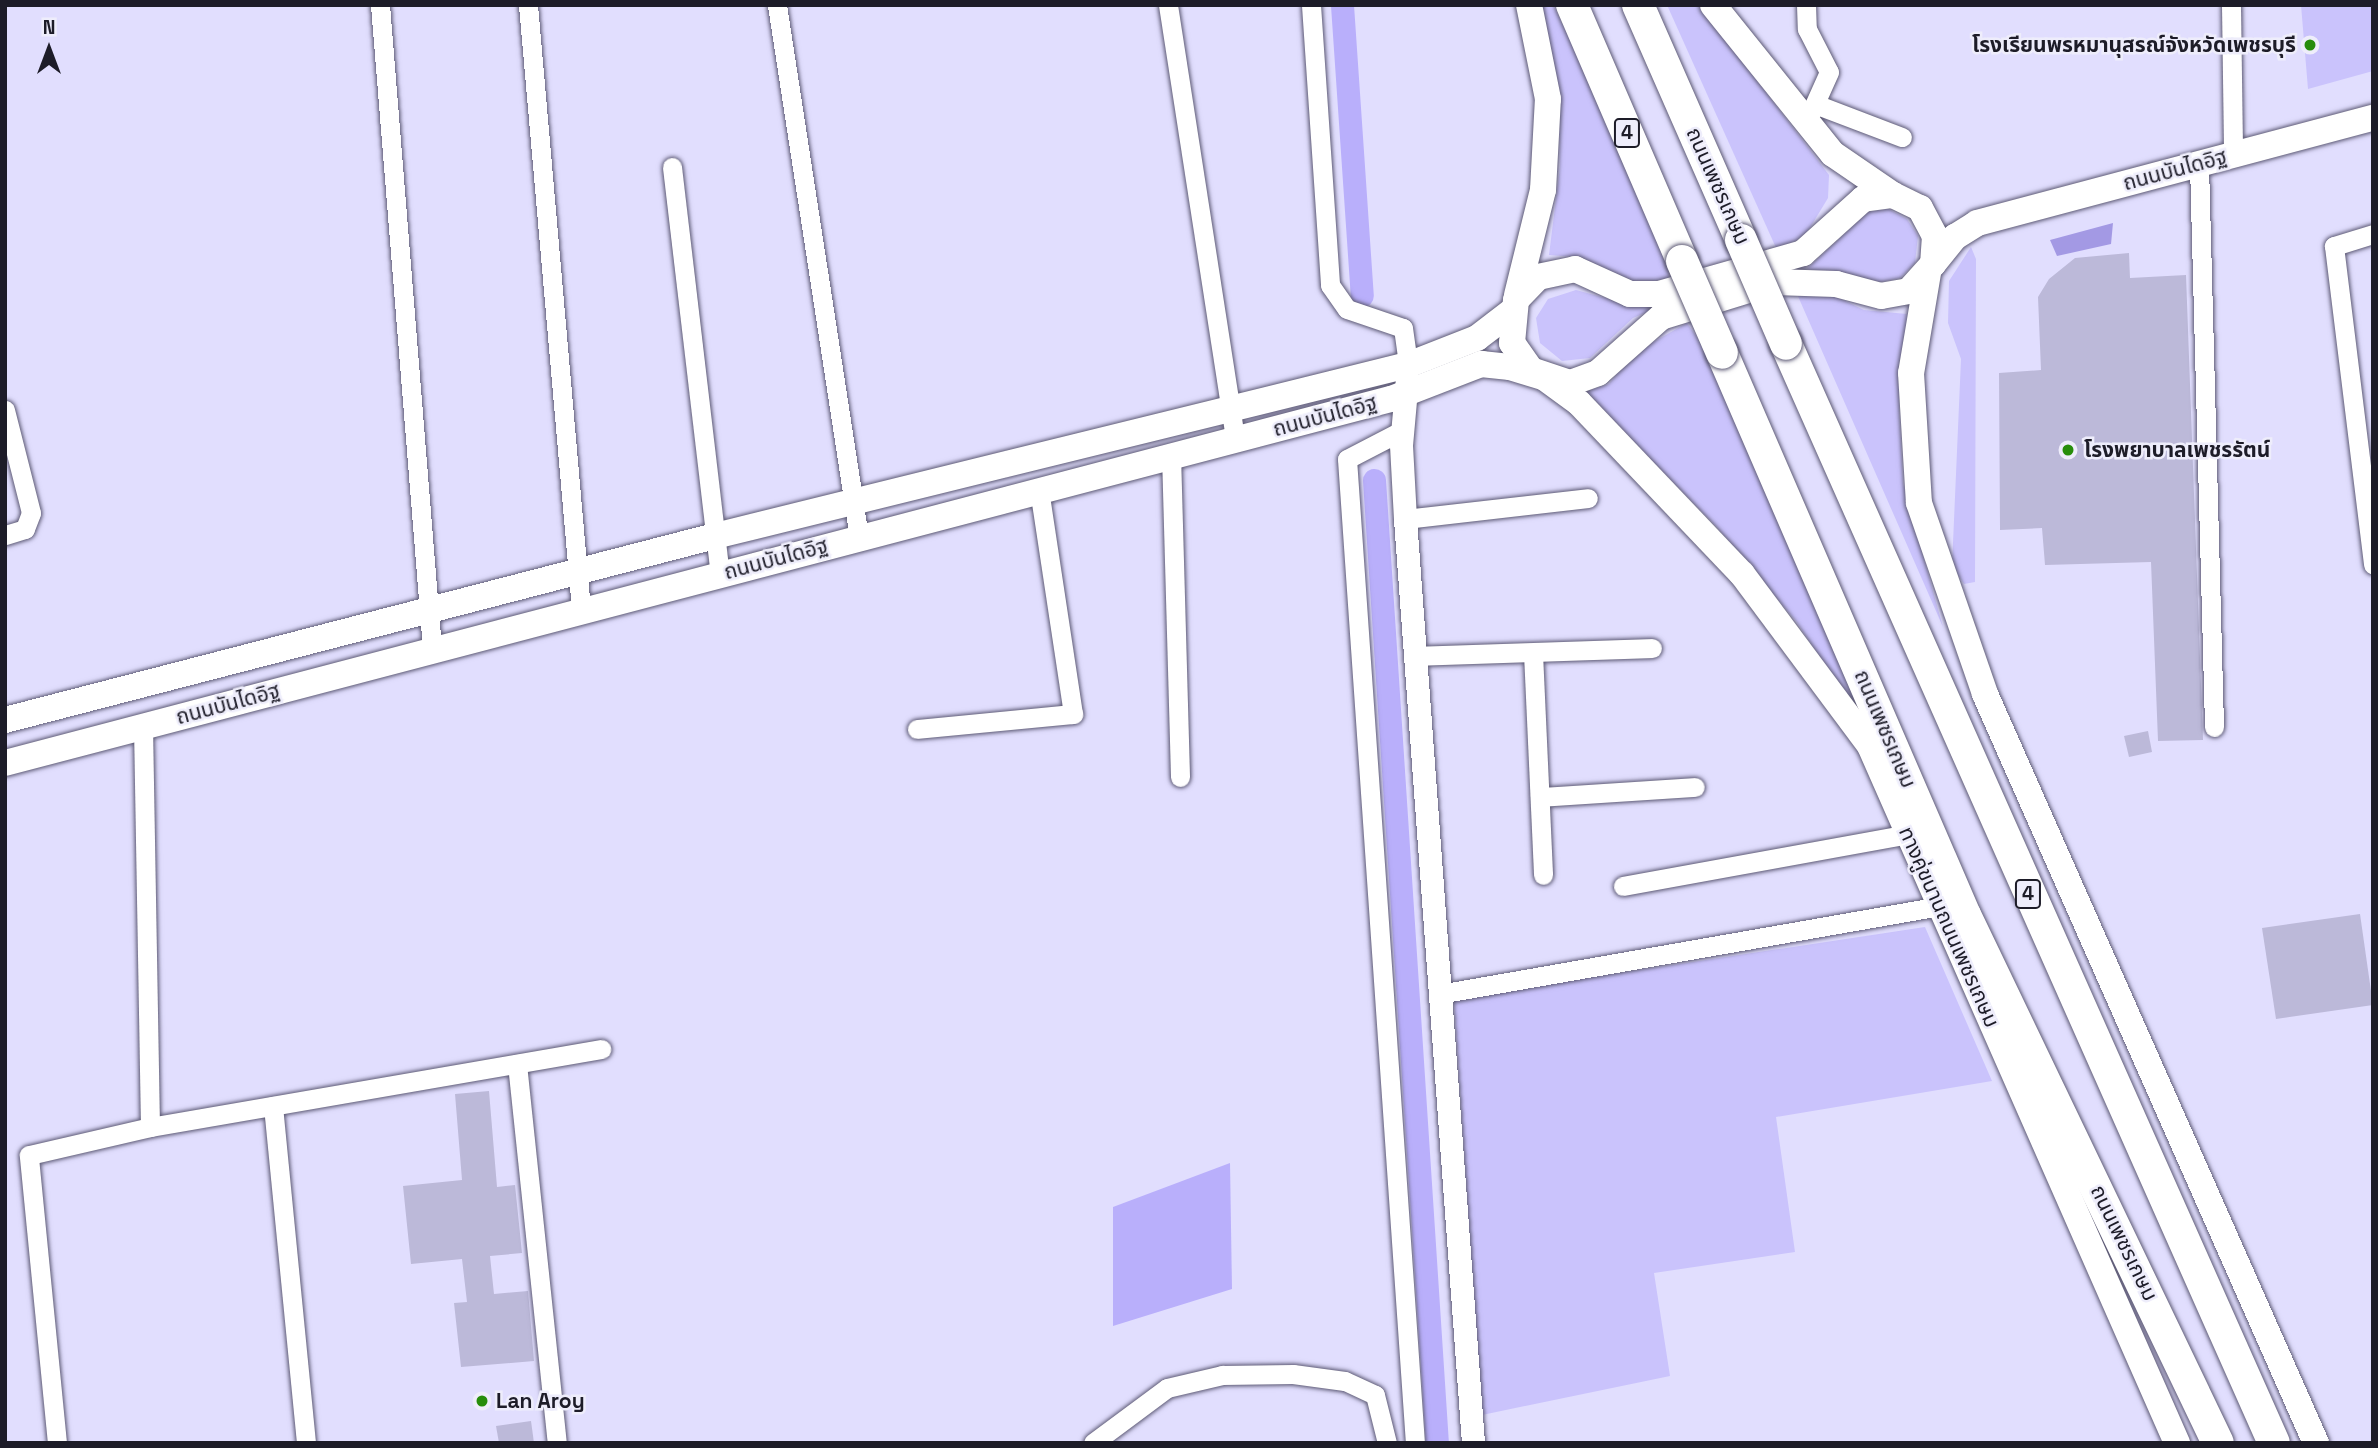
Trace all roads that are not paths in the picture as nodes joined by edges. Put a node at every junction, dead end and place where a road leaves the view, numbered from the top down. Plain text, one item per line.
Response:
1 (380, 5) edge
2 (527, 5) edge
3 (777, 5) edge
4 (1168, 5) edge
5 (1311, 5) edge
6 (1530, 5) edge
7 (1572, 5) edge
8 (1638, 5) edge
9 (1713, 5) edge
10 (1806, 5) edge
11 (2231, 5) edge
12 (1811, 113) junction
13 (2373, 118) edge
14 (1902, 137) dead end
15 (2233, 155) junction
16 (2199, 164) junction
17 (672, 167) dead end
18 (1893, 195) junction
19 (1920, 208) junction
20 (1977, 223) junction
21 (2373, 234) edge
22 (1930, 269) junction
23 (1513, 306) junction
24 (1408, 365) junction
25 (1545, 378) junction
26 (1406, 393) junction
27 (5, 410) edge
28 (1231, 410) junction
29 (1403, 430) junction
30 (1235, 440) junction
31 (1171, 454) junction
32 (1039, 489) junction
33 (1588, 499) dead end
34 (854, 503) junction
35 (1405, 519) junction
36 (5, 535) edge
37 (715, 536) junction
38 (859, 538) junction
39 (2373, 565) edge
40 (578, 571) junction
41 (720, 574) junction
42 (581, 610) junction
43 (429, 613) junction
44 (1652, 648) dead end
45 (432, 649) junction
46 (1533, 653) junction
47 (1414, 656) junction
48 (5, 720) edge
49 (143, 726) junction
50 (2214, 727) dead end
51 (917, 729) dead end
52 (5, 763) edge
53 (1180, 778) dead end
54 (1695, 787) dead end
55 (1540, 797) junction
56 (1908, 834) junction
57 (1543, 875) dead end
58 (1623, 886) dead end
59 (1940, 906) junction
60 (1439, 995) junction
61 (601, 1049) dead end
62 (517, 1064) junction
63 (273, 1106) junction
64 (150, 1127) junction
65 (57, 1443) edge
66 (306, 1443) edge
67 (557, 1443) edge
68 (1093, 1443) edge
69 (1387, 1443) edge
70 (1415, 1443) edge
71 (1473, 1443) edge
72 (2177, 1443) edge
73 (2218, 1443) edge
74 (2274, 1443) edge
75 (2316, 1443) edge

1 - 43 street
2 - 40 street
3 - 34 street
4 - 28 street
5 - 24 street
6 - 23 main road
7 - 73 highway, ถนนเพชรเกษม / 4, bridge
8 - 74 highway, ถนนเพชรเกษม / 4, bridge
9 - 12 main road
10 - 12 street
11 - 15 street
12 - 14 street
12 - 18 main road
13 - 15 main road, ถนนบันไดอิฐ
15 - 16 main road, ถนนบันไดอิฐ
16 - 20 main road, ถนนบันไดอิฐ
16 - 50 street
17 - 37 street
18 - 19 main road, ถนนบันไดอิฐ
18 - 23 main road, ถนนบันไดอิฐ
19 - 20 main road, ถนนบันไดอิฐ
19 - 22 main road
20 - 22 main road, ถนนบันไดอิฐ
21 - 39 street
22 - 25 main road, ถนนบันไดอิฐ
22 - 75 main road, 4
23 - 24 main road, ถนนบันไดอิฐ
23 - 25 main road, ทางคู่ขนานถนนเพชรเกษม
24 - 26 street
24 - 28 main road, ถนนบันไดอิฐ
25 - 26 main road, ถนนบันไดอิฐ
25 - 56 main road, ทางคู่ขนานถนนเพชรเกษม
26 - 29 street
26 - 30 main road, ถนนบันไดอิฐ
27 - 36 street
28 - 30 street
28 - 34 main road, ถนนบันไดอิฐ
29 - 35 street
29 - 70 street
30 - 31 main road, ถนนบันไดอิฐ
31 - 32 main road, ถนนบันไดอิฐ
31 - 53 street
32 - 38 main road, ถนนบันไดอิฐ
32 - 51 street
33 - 35 street
34 - 37 main road, ถนนบันไดอิฐ
34 - 38 street
35 - 47 street
37 - 40 main road, ถนนบันไดอิฐ
37 - 41 street
38 - 41 main road, ถนนบันไดอิฐ
40 - 42 street
40 - 43 main road, ถนนบันไดอิฐ
41 - 42 main road, ถนนบันไดอิฐ
42 - 45 main road, ถนนบันไดอิฐ
43 - 45 street
43 - 48 main road, ถนนบันไดอิฐ
44 - 46 street
45 - 49 main road, ถนนบันไดอิฐ
46 - 47 street
46 - 55 street
47 - 60 street
49 - 52 main road, ถนนบันไดอิฐ
49 - 64 street
54 - 55 street
55 - 57 street
56 - 58 street
56 - 59 main road, ทางคู่ขนานถนนเพชรเกษม
59 - 60 street
59 - 72 main road, ทางคู่ขนานถนนเพชรเกษม
60 - 71 street
61 - 62 street
62 - 63 street
62 - 67 street
63 - 64 street
63 - 66 street
64 - 65 street
68 - 69 street

